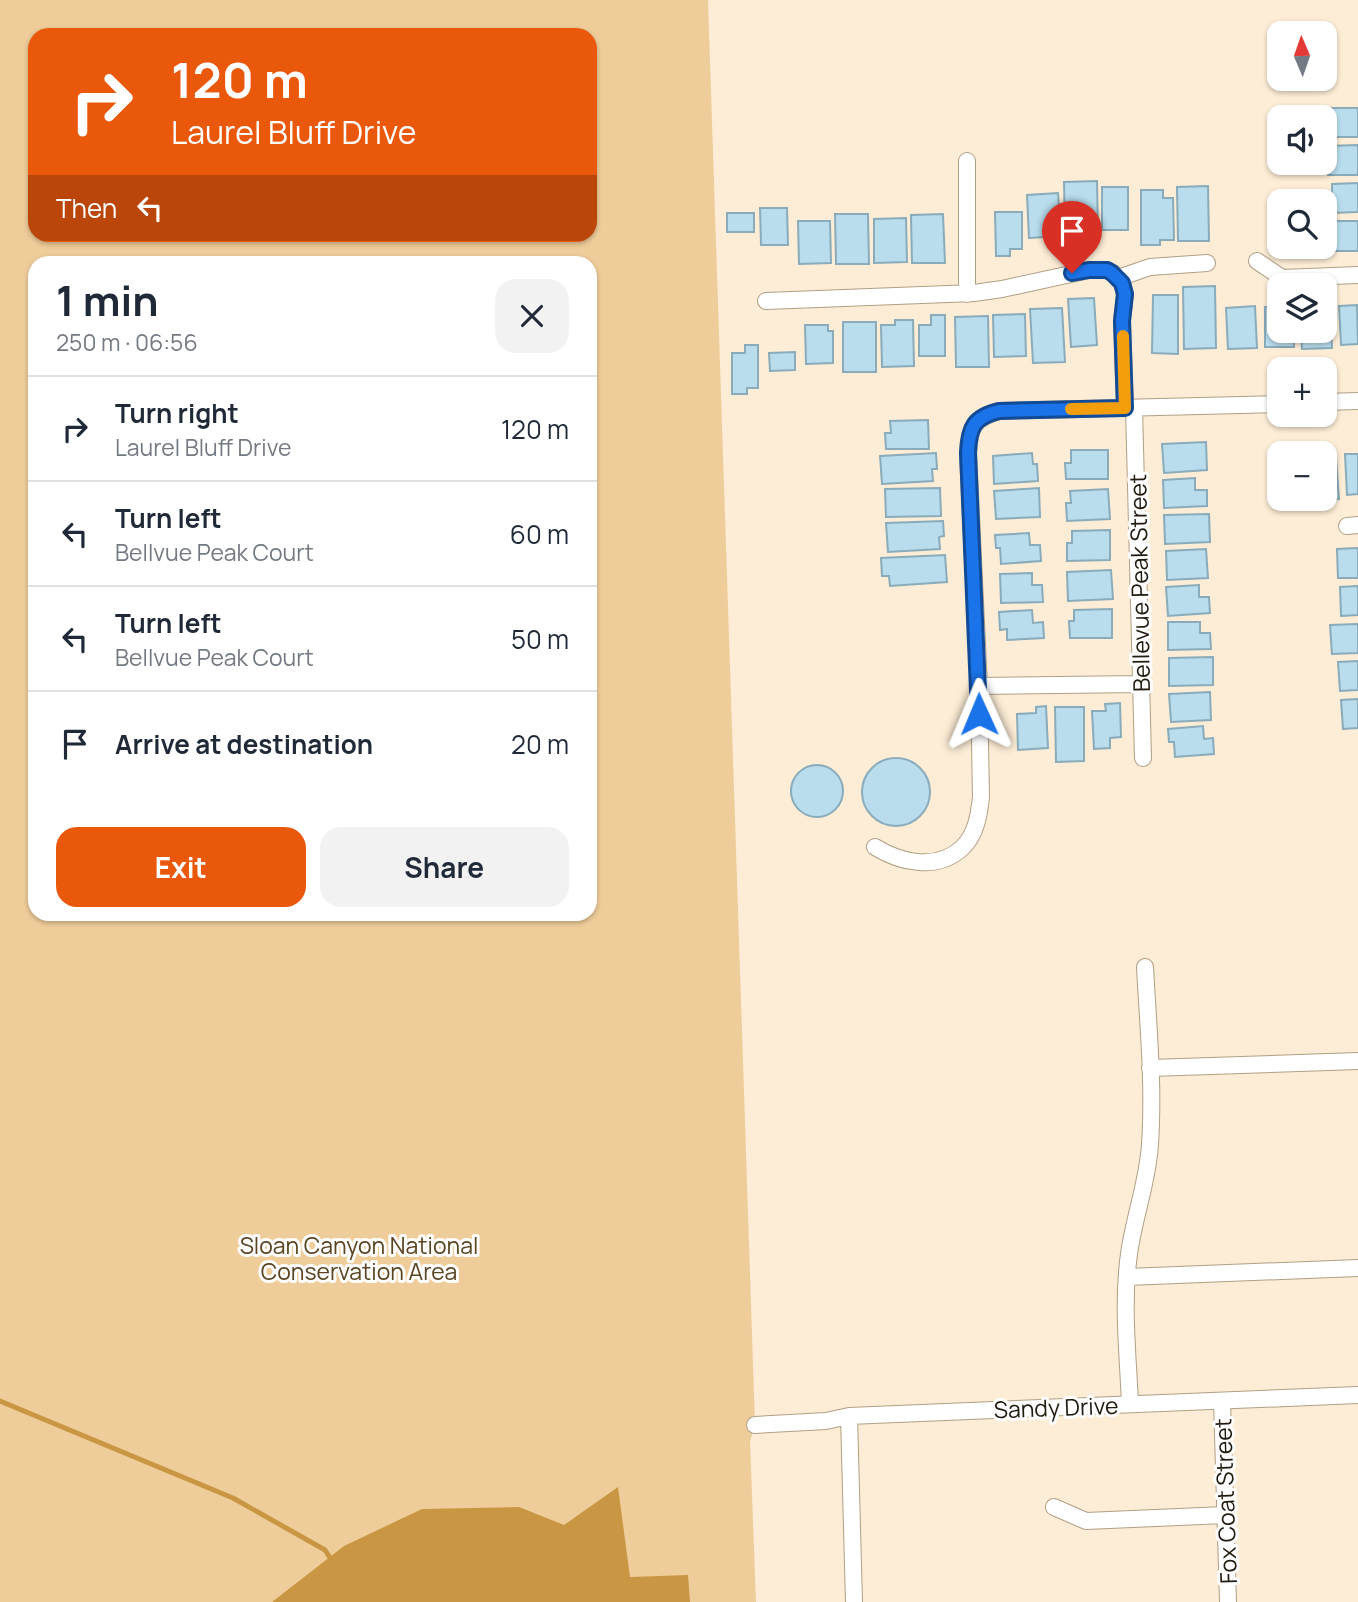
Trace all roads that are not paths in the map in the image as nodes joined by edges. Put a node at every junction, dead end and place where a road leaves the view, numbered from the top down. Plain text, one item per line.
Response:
1 (967, 160) dead end
2 (1257, 261) dead end
3 (1207, 263) dead end
4 (1358, 275) edge
5 (1118, 278) junction
6 (967, 294) junction
7 (766, 301) dead end
8 (1358, 401) edge
9 (1337, 402) edge
10 (1267, 404) edge
11 (1130, 408) junction
12 (1141, 684) junction
13 (979, 686) junction
14 (1143, 758) dead end
15 (875, 847) dead end
16 (1145, 967) dead end
17 (1358, 1061) edge
18 (1150, 1068) junction
19 (1358, 1268) edge
20 (1127, 1277) junction
21 (1358, 1395) edge
22 (1222, 1401) junction
23 (1129, 1404) junction
24 (849, 1416) junction
25 (755, 1425) dead end
26 (1054, 1507) dead end
27 (1225, 1515) junction
28 (854, 1602) edge
29 (1228, 1602) edge

1 - 6 street
2 - 4 street
3 - 5 street
5 - 6 street
5 - 11 street, Bellevue Peak Street
6 - 7 street
8 - 9 street
10 - 11 street
11 - 12 street, Bellevue Peak Street
11 - 13 street
12 - 13 street
12 - 14 street, Bellevue Peak Street
13 - 15 street
16 - 18 street
17 - 18 street
18 - 20 street
19 - 20 street
20 - 23 street
21 - 22 street, Sandy Drive
22 - 23 street, Sandy Drive
22 - 27 street, Fox Coat Street
23 - 24 street, Sandy Drive
24 - 25 street, Sandy Drive
24 - 28 street
26 - 27 street
27 - 29 street, Fox Coat Street

